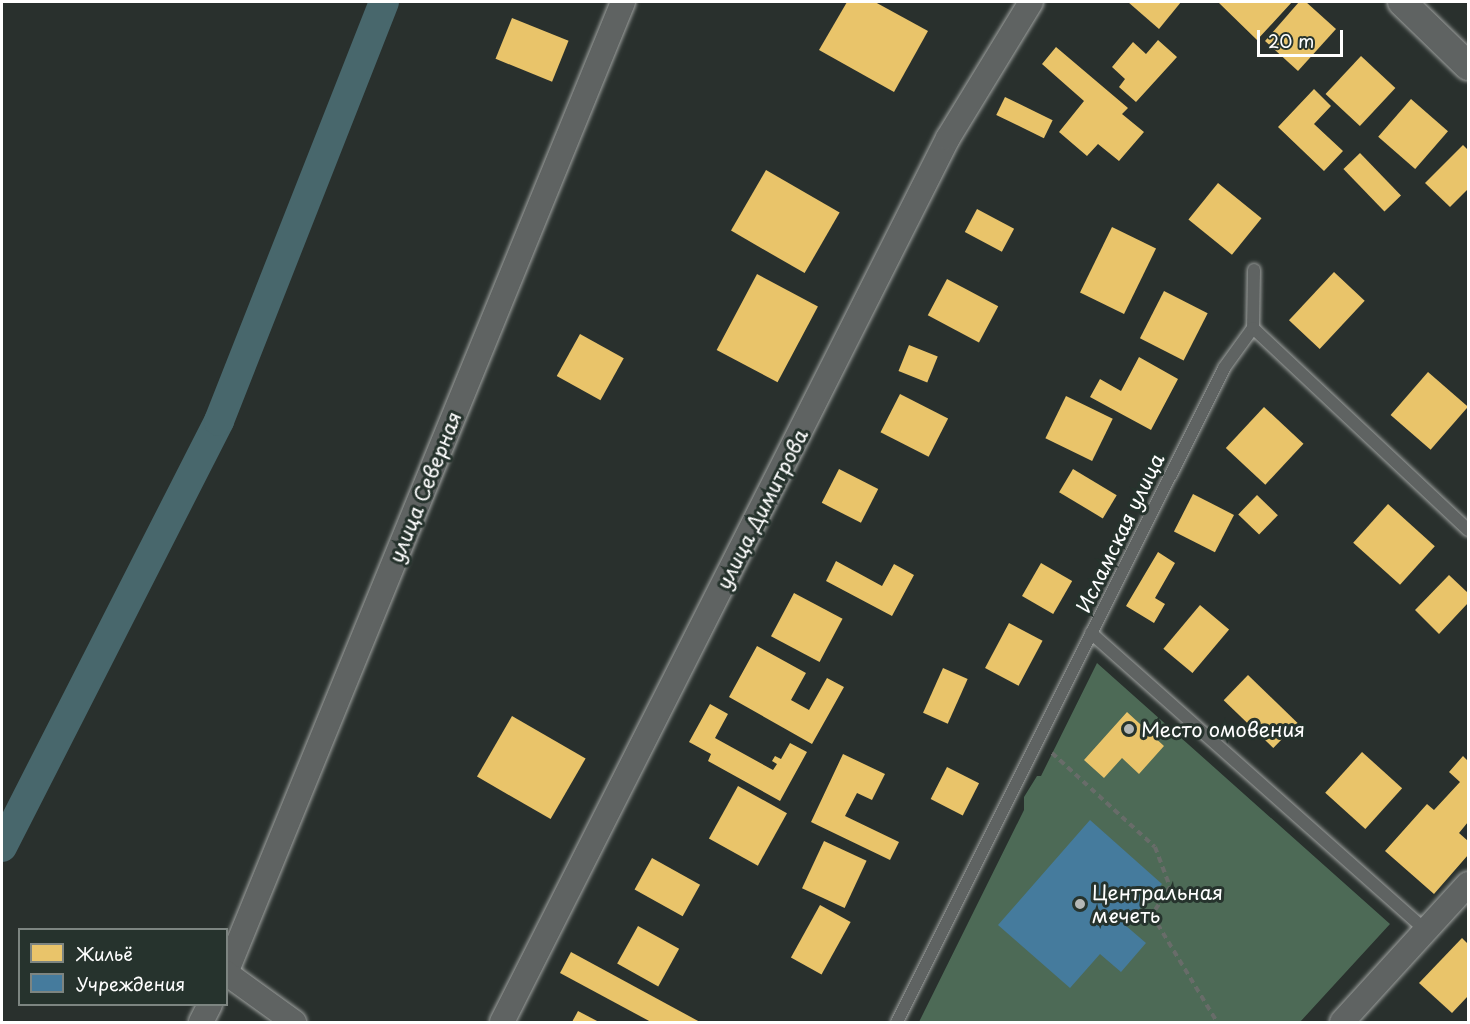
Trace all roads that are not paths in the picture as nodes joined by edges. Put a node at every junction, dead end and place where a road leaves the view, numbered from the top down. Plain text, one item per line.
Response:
1 (623, 2) edge
2 (1031, 2) edge
3 (1402, 2) edge
4 (1468, 66) edge
5 (1254, 270) dead end
6 (1253, 328) junction
7 (1468, 530) edge
8 (1091, 633) junction
9 (1468, 884) edge
10 (1426, 930) junction
11 (228, 968) edge
12 (228, 974) edge
13 (210, 1006) edge
14 (201, 1023) edge
15 (294, 1023) edge
16 (502, 1023) edge
17 (897, 1023) edge
18 (1342, 1023) edge

1 - 11 street, улица Северная
2 - 16 street, улица Димитрова
3 - 4 street
5 - 6 lane
6 - 7 lane
6 - 8 lane, Исламская улица
8 - 10 lane
8 - 17 lane, Исламская улица
9 - 10 street
10 - 18 street
12 - 15 street
13 - 14 street

